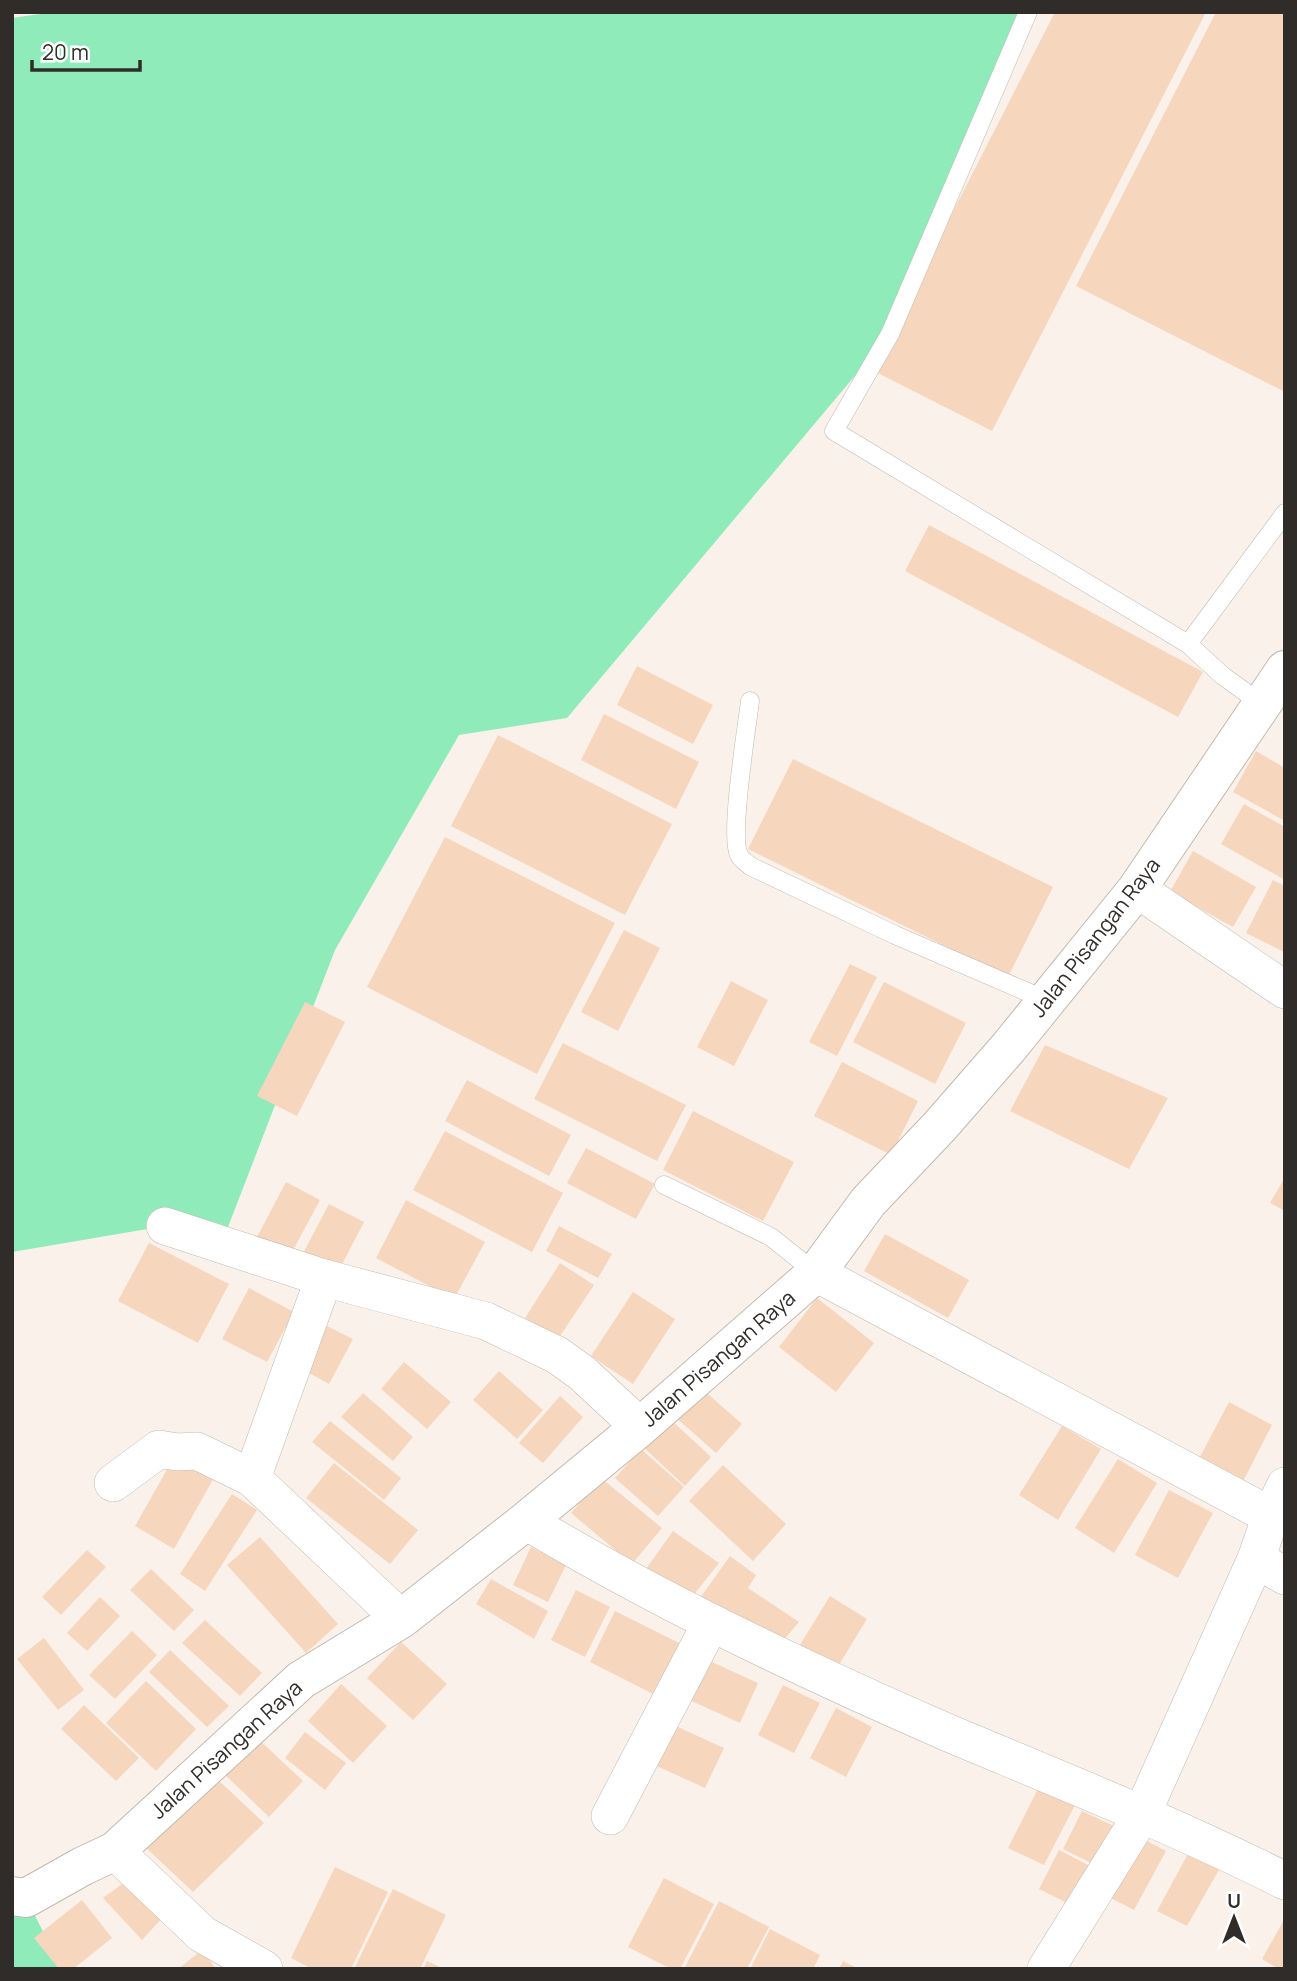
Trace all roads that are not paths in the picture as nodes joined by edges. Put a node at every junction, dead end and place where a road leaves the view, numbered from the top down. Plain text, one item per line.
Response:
1 (1028, 12) edge
2 (1285, 513) edge
3 (1188, 645) junction
4 (1276, 688) edge
5 (750, 701) dead end
6 (1137, 889) junction
7 (1285, 990) edge
8 (1046, 1000) junction
9 (664, 1185) dead end
10 (165, 1226) dead end
11 (816, 1273) junction
12 (324, 1278) junction
13 (639, 1427) junction
14 (253, 1478) junction
15 (113, 1483) dead end
16 (1278, 1501) edge
17 (526, 1521) junction
18 (1270, 1568) edge
19 (401, 1619) junction
20 (712, 1623) junction
21 (611, 1816) dead end
22 (1142, 1816) junction
23 (115, 1851) junction
24 (1285, 1881) edge
25 (19, 1897) edge
26 (1060, 1964) edge
27 (264, 1969) edge

1 - 3 lane
2 - 3 lane
3 - 4 lane
4 - 6 street, Jalan Pisangan Raya
5 - 8 lane
6 - 7 street
6 - 8 street, Jalan Pisangan Raya
8 - 11 street, Jalan Pisangan Raya
9 - 11 lane
10 - 12 street
11 - 13 street, Jalan Pisangan Raya
11 - 16 street
12 - 13 street
12 - 14 street
13 - 17 street, Jalan Pisangan Raya
14 - 15 street
14 - 19 street
16 - 18 street
17 - 19 street, Jalan Pisangan Raya
17 - 20 street
18 - 22 street
19 - 23 street, Jalan Pisangan Raya
20 - 21 street
20 - 22 street
22 - 24 street
22 - 26 street
23 - 25 street, Jalan Pisangan Raya
23 - 27 street

